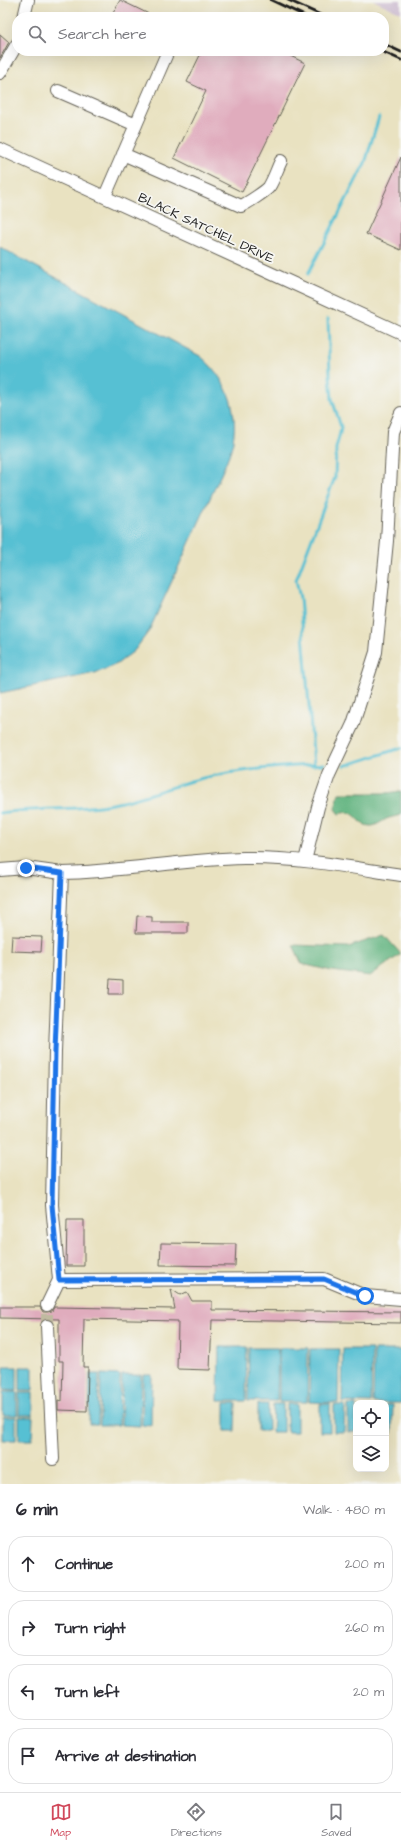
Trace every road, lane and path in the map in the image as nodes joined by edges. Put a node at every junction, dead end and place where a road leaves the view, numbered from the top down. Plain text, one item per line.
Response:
1 (28, 0) edge
2 (25, 12) edge
3 (12, 53) edge
4 (166, 56) edge
5 (0, 73) edge
6 (58, 92) dead end
7 (136, 126) junction
8 (0, 149) edge
9 (123, 154) junction
10 (281, 161) dead end
11 (104, 196) junction
12 (401, 333) edge
13 (401, 413) edge
14 (305, 861) junction
15 (0, 870) edge
16 (62, 873) junction
17 (401, 875) edge
18 (59, 1280) junction
19 (401, 1299) edge
20 (47, 1305) tunnel mouth
21 (47, 1326) tunnel mouth
22 (53, 1458) dead end

1 - 2 street
3 - 5 street
4 - 7 street
6 - 7 street
7 - 9 street
8 - 11 street, BLACK SATCHEL DRIVE
9 - 10 street
9 - 11 street
11 - 12 street, BLACK SATCHEL DRIVE
13 - 14 street
14 - 16 street
14 - 17 street
15 - 16 street
16 - 18 street
18 - 19 street
18 - 20 street
21 - 22 street

